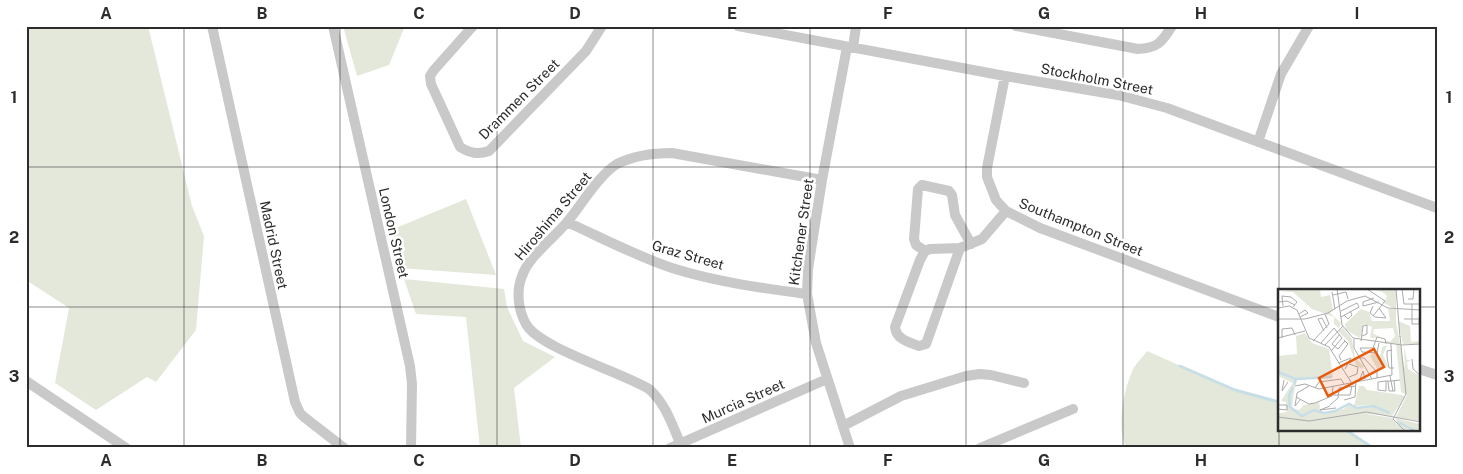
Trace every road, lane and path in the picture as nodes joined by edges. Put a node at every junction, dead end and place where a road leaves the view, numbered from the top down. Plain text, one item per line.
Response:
1 (212, 26) edge
2 (334, 26) edge
3 (473, 26) edge
4 (602, 26) edge
5 (738, 26) edge
6 (856, 26) edge
7 (1016, 26) edge
8 (1172, 26) edge
9 (1309, 26) edge
10 (850, 47) junction
11 (1005, 76) junction
12 (1258, 142) junction
13 (822, 180) junction
14 (1437, 208) edge
15 (1006, 211) junction
16 (567, 222) junction
17 (971, 244) junction
18 (960, 248) junction
19 (925, 251) junction
20 (807, 294) junction
21 (1278, 317) edge
22 (1420, 368) edge
23 (1437, 375) edge
24 (827, 380) junction
25 (26, 381) edge
26 (1024, 383) dead end
27 (1073, 409) dead end
28 (842, 426) junction
29 (675, 446) edge
30 (126, 448) edge
31 (344, 448) edge
32 (411, 448) edge
33 (850, 448) edge
34 (980, 448) edge

1 - 31 street, Madrid Street
2 - 32 street, London Street
3 - 4 street, Drammen Street
5 - 10 street, Stockholm Street
6 - 10 street, Kitchener Street
7 - 8 street
9 - 12 street
10 - 11 street, Stockholm Street
10 - 13 street, Kitchener Street
11 - 12 street, Stockholm Street
11 - 15 street, Southampton Street
12 - 14 street, Stockholm Street
13 - 16 street, Hiroshima Street
13 - 20 street, Kitchener Street
15 - 17 street
15 - 21 street, Southampton Street
16 - 20 street, Graz Street
16 - 29 street, Hiroshima Street
17 - 18 street
17 - 19 street
18 - 19 street
18 - 19 street
20 - 24 street, Kitchener Street
22 - 23 street
24 - 28 street, Kitchener Street
24 - 29 street, Murcia Street
25 - 30 street
26 - 28 street
27 - 34 street
28 - 33 street, Kitchener Street

